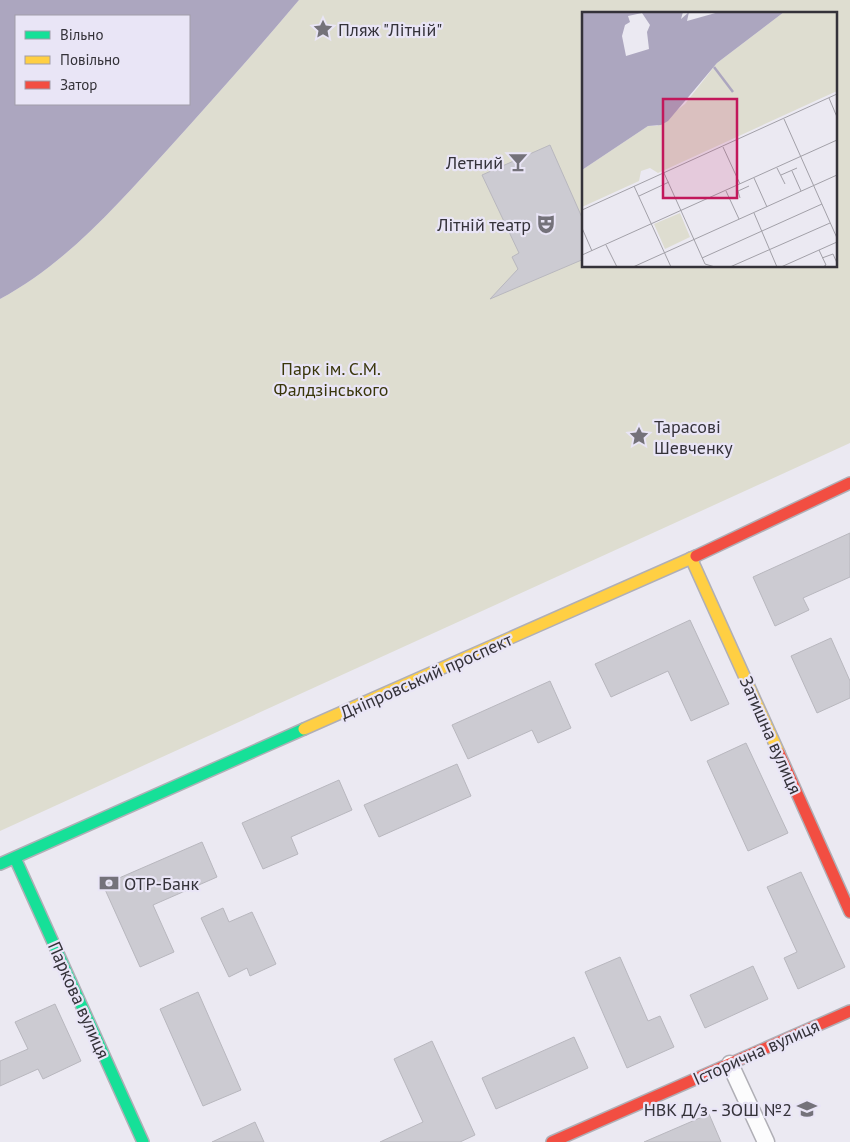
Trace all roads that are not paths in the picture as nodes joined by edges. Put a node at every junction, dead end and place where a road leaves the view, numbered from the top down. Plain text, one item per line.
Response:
1 (850, 483) edge
2 (691, 558) junction
3 (15, 858) junction
4 (0, 864) edge
5 (850, 912) edge
6 (850, 1010) edge
7 (730, 1064) junction
8 (143, 1142) edge
9 (552, 1142) edge
10 (766, 1142) edge

1 - 2 street, Дніпровський проспект
2 - 3 street, Дніпровський проспект
2 - 5 street, Затишна вулиця
3 - 4 street, Дніпровський проспект
3 - 8 street, Паркова вулиця
6 - 7 street, Історична вулиця
7 - 9 street, Історична вулиця
7 - 10 street

